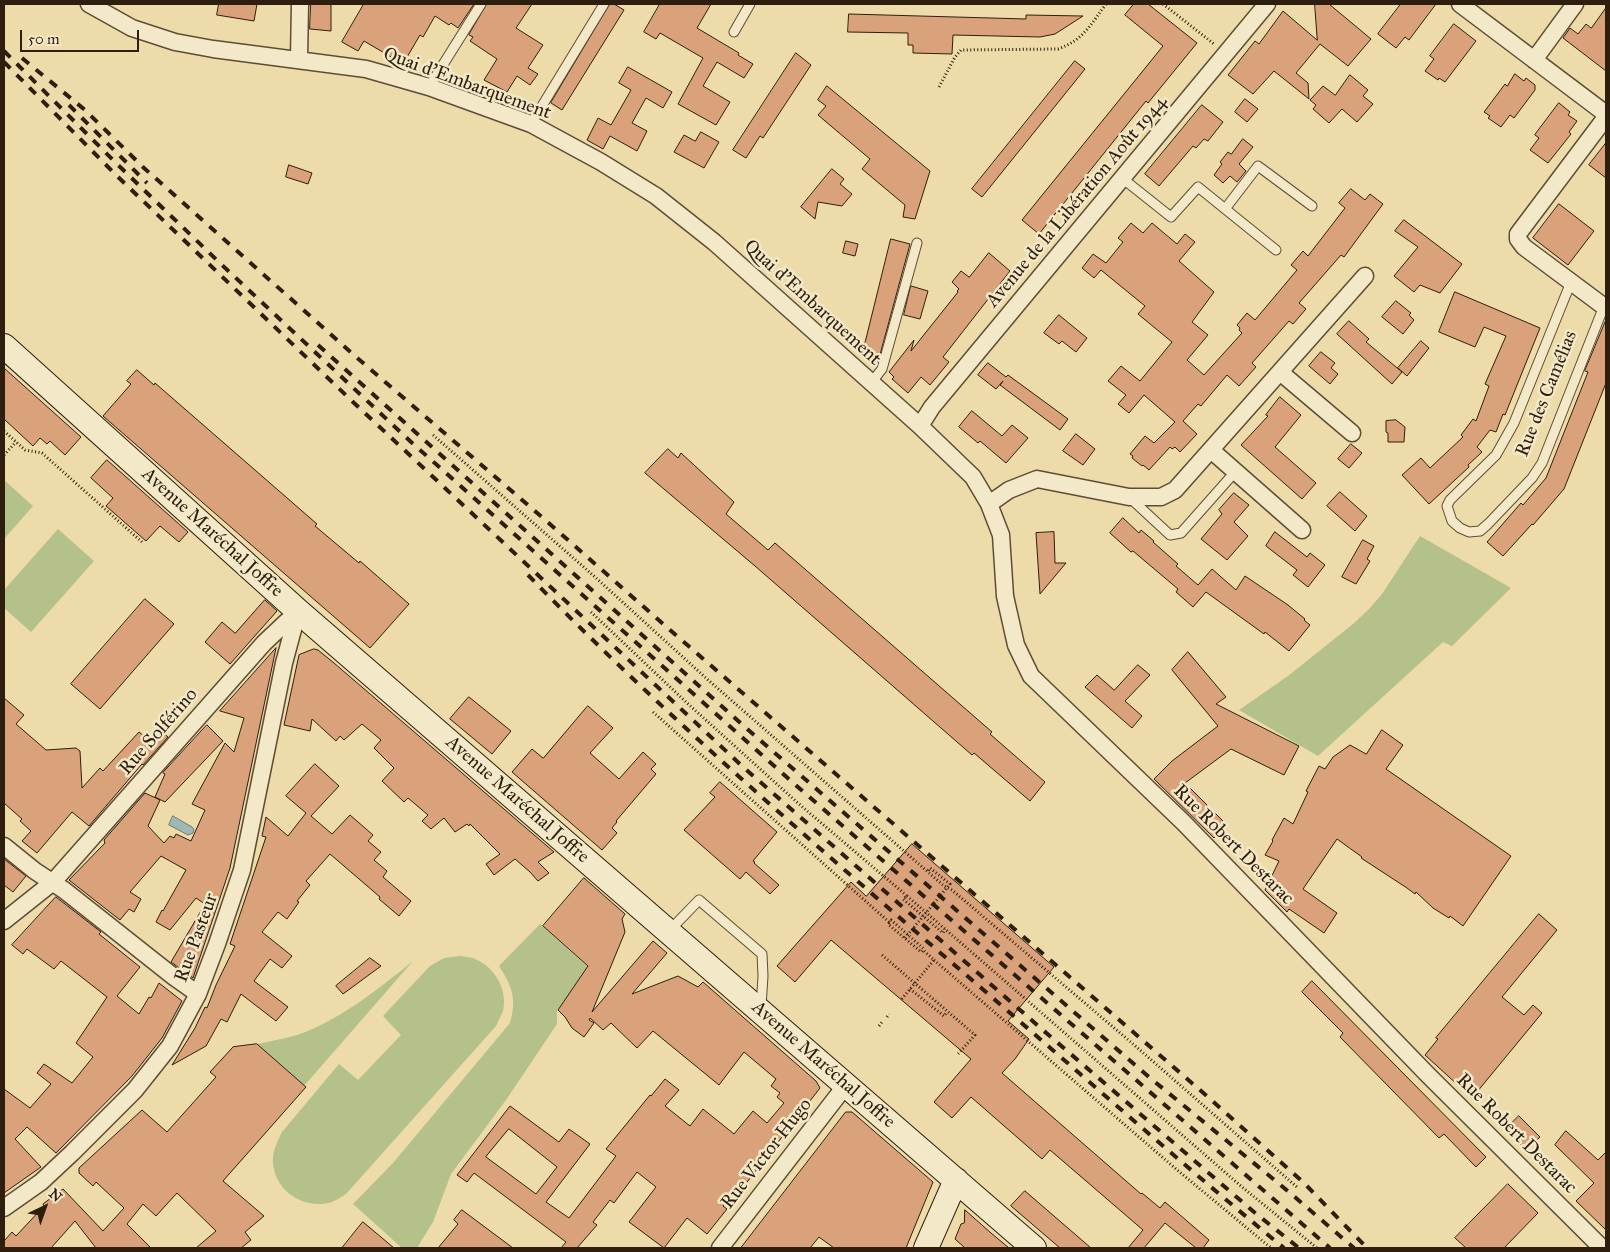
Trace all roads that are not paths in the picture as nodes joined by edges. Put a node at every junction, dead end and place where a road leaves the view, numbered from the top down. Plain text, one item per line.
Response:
1 (89, 4) edge
2 (300, 4) edge
3 (481, 4) edge
4 (604, 4) edge
5 (750, 4) edge
6 (1266, 4) edge
7 (1460, 4) edge
8 (1575, 4) edge
9 (734, 32) dead end
10 (299, 60) junction
11 (1534, 60) junction
12 (428, 87) junction
13 (1606, 115) edge
14 (531, 124) junction
15 (1122, 178) junction
16 (1312, 206) dead end
17 (1225, 209) junction
18 (917, 243) dead end
19 (1276, 250) dead end
20 (1365, 276) dead end
21 (1571, 282) junction
22 (1605, 307) edge
23 (4, 346) edge
24 (1280, 372) junction
25 (872, 383) junction
26 (920, 426) junction
27 (1352, 433) dead end
28 (1211, 450) junction
29 (1235, 472) junction
30 (1128, 497) junction
31 (989, 504) junction
32 (1302, 530) dead end
33 (298, 611) junction
34 (4, 846) edge
35 (53, 882) junction
36 (4, 921) edge
37 (669, 931) junction
38 (198, 994) junction
39 (760, 1010) junction
40 (846, 1085) junction
41 (956, 1180) junction
42 (4, 1208) edge
43 (720, 1248) edge
44 (926, 1248) edge
45 (1034, 1248) edge
46 (1602, 1248) edge

1 - 10 street, Quai d'Embarquement
2 - 10 street
3 - 12 lane
4 - 14 lane
5 - 9 lane
6 - 15 street, Avenue de la Libération Août 1944
7 - 11 street
8 - 11 street
10 - 12 street, Quai d'Embarquement
11 - 13 street
12 - 14 street, Quai d'Embarquement
13 - 21 street, Rue des Camélias
14 - 25 street, Quai d'Embarquement
15 - 17 lane
15 - 26 street, Avenue de la Libération Août 1944
16 - 17 lane
17 - 19 lane
18 - 25 lane
20 - 24 street
21 - 22 street, Rue des Camélias
21 - 22 lane, Rue des Camélias
23 - 33 main road, Avenue Maréchal Joffre
24 - 27 street
24 - 28 street
25 - 26 street, Quai d'Embarquement
26 - 31 street, Rue Robert Destarac
28 - 29 street
28 - 30 street
29 - 30 lane
29 - 32 street
30 - 31 street
31 - 46 street, Rue Robert Destarac
33 - 35 street, Rue Solférino
33 - 37 main road, Avenue Maréchal Joffre
33 - 38 street, Rue Pasteur
34 - 35 street
35 - 36 street, Rue Solférino
35 - 38 street
37 - 39 main road, Avenue Maréchal Joffre
37 - 39 lane
38 - 42 street, Rue Pasteur
39 - 40 main road, Avenue Maréchal Joffre
40 - 41 main road, Avenue Maréchal Joffre
40 - 43 street, Rue Victor Hugo
41 - 44 main road
41 - 45 main road, Avenue Maréchal Joffre

